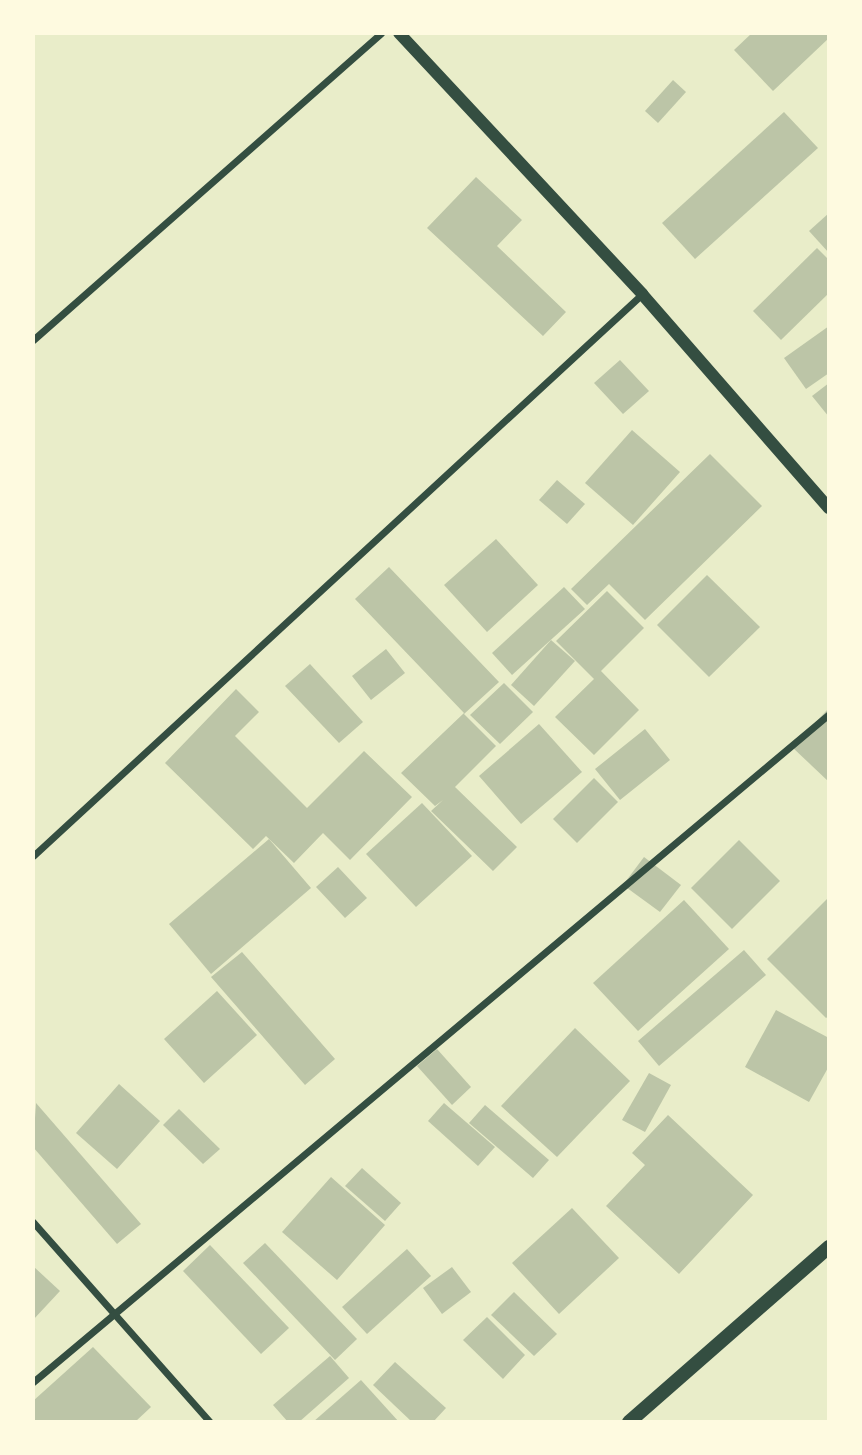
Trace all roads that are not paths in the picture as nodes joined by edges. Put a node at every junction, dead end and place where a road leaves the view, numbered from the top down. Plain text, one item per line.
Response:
1 (381, 33) edge
2 (399, 33) edge
3 (642, 294) junction
4 (33, 340) edge
5 (829, 508) edge
6 (829, 713) edge
7 (33, 856) edge
8 (33, 1222) edge
9 (829, 1247) edge
10 (113, 1312) junction
11 (33, 1382) edge
12 (210, 1422) edge
13 (629, 1422) edge

1 - 4 street
2 - 3 street
3 - 5 street
3 - 7 street
6 - 10 street
8 - 10 street
9 - 13 main road
10 - 11 street
10 - 12 street

